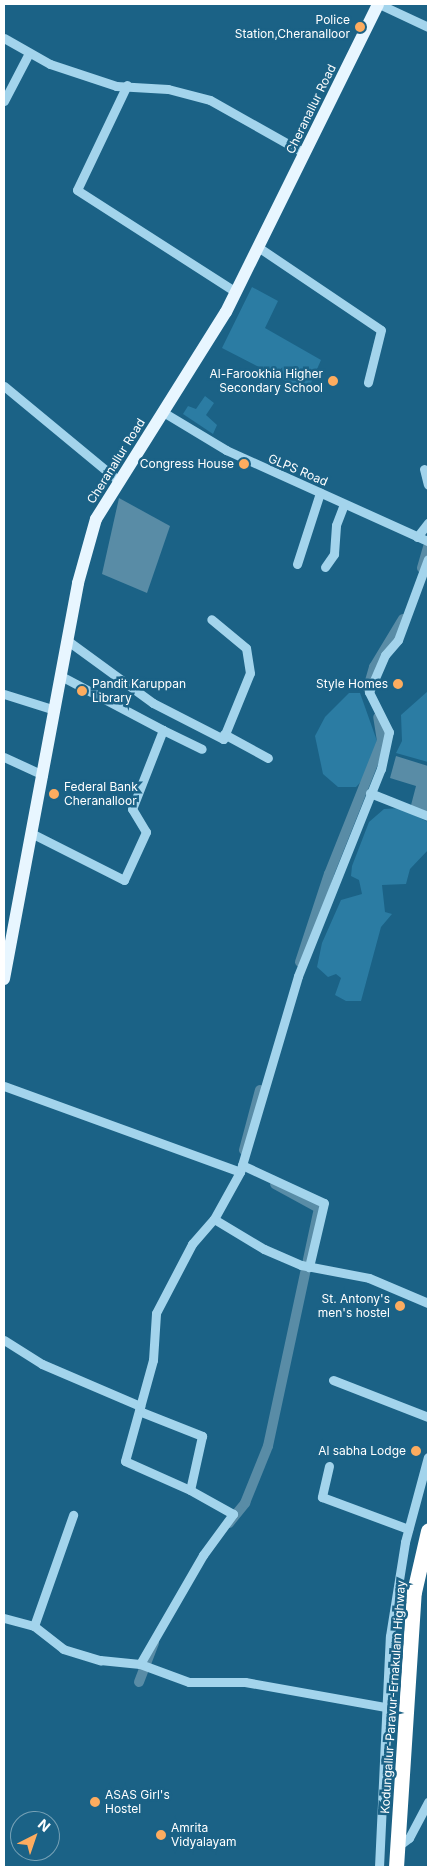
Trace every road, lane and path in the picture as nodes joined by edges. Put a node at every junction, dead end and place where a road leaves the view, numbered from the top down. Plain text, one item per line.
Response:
1 (378, 4) edge
2 (428, 27) edge
3 (4, 38) edge
4 (29, 53) junction
5 (127, 85) junction
6 (4, 100) edge
7 (304, 153) junction
8 (258, 247) junction
9 (236, 292) junction
10 (368, 382) dead end
11 (4, 386) edge
12 (163, 412) junction
13 (424, 469) dead end
14 (119, 481) junction
15 (428, 485) edge
16 (320, 493) junction
17 (344, 504) junction
18 (428, 523) edge
19 (417, 537) junction
20 (427, 541) edge
21 (428, 559) edge
22 (297, 564) dead end
23 (325, 567) dead end
24 (211, 619) dead end
25 (68, 641) junction
26 (61, 676) junction
27 (4, 694) edge
28 (55, 710) junction
29 (163, 730) junction
30 (224, 734) junction
31 (202, 749) dead end
32 (4, 757) edge
33 (268, 758) dead end
34 (43, 775) junction
35 (370, 793) junction
36 (428, 816) edge
37 (33, 834) junction
38 (4, 975) edge
39 (4, 1086) edge
40 (241, 1168) junction
41 (214, 1218) junction
42 (306, 1266) junction
43 (428, 1303) edge
44 (4, 1340) edge
45 (333, 1380) dead end
46 (140, 1408) junction
47 (428, 1417) edge
48 (428, 1456) edge
49 (329, 1466) dead end
50 (190, 1490) junction
51 (73, 1515) dead end
52 (408, 1529) junction
53 (428, 1531) edge
54 (4, 1618) edge
55 (34, 1626) junction
56 (144, 1665) junction
57 (386, 1707) junction
58 (428, 1802) edge
59 (426, 1816) edge
60 (397, 1848) junction
61 (379, 1867) edge
62 (396, 1867) edge

1 - 2 street
1 - 7 main road, Cheranallur Road
3 - 4 street
4 - 5 street
4 - 6 street
5 - 7 street
5 - 9 street
7 - 8 main road, Cheranallur Road
8 - 9 main road, Cheranallur Road
8 - 10 street
9 - 12 main road, Cheranallur Road
11 - 14 street
12 - 14 main road, Cheranallur Road
12 - 16 street, GLPS Road
13 - 15 street
14 - 25 main road, Cheranallur Road
16 - 17 street, GLPS Road
16 - 22 street
17 - 19 street, GLPS Road
17 - 23 street
18 - 19 street
19 - 20 street, GLPS Road
21 - 35 street
24 - 30 street
25 - 26 main road, Cheranallur Road
25 - 30 street
26 - 28 main road, Cheranallur Road
26 - 29 street
27 - 28 street
28 - 34 main road, Cheranallur Road
29 - 31 street
29 - 37 street
30 - 33 street
32 - 34 street
34 - 37 main road, Cheranallur Road
35 - 36 street
35 - 40 street
37 - 38 main road, Cheranallur Road
39 - 40 street
40 - 41 street
40 - 42 street
41 - 42 street
41 - 46 street
42 - 43 street
44 - 46 street
45 - 47 street
46 - 50 street
46 - 50 street
48 - 52 street
49 - 52 street
50 - 56 street
51 - 55 street
52 - 57 street
53 - 60 highway, Kodungallur-Paravur-Ernakulam Highway
54 - 55 street
55 - 56 street
56 - 57 street
57 - 61 street
58 - 59 street
59 - 60 street
60 - 62 highway, Kodungallur-Paravur-Ernakulam Highway

